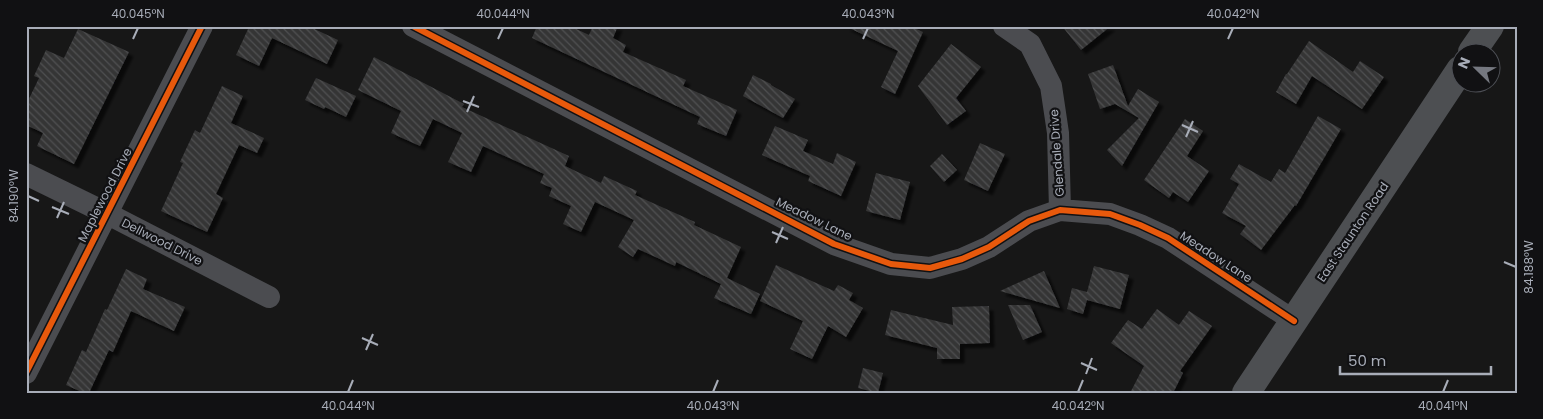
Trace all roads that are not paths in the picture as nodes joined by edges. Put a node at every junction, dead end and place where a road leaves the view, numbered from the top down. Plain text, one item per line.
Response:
1 (202, 26) edge
2 (413, 26) edge
3 (1004, 26) edge
4 (1490, 26) edge
5 (1479, 42) edge
6 (1450, 85) edge
7 (26, 174) edge
8 (1060, 210) junction
9 (108, 214) junction
10 (270, 297) dead end
11 (1294, 321) junction
12 (26, 373) edge
13 (1246, 393) edge

1 - 9 street, Maplewood Drive
2 - 8 street, Meadow Lane
3 - 8 street, Glendale Drive
4 - 5 main road
6 - 11 main road, East Staunton Road
7 - 9 street, Dellwood Drive
8 - 11 street, Meadow Lane
9 - 10 street, Dellwood Drive
9 - 12 street, Maplewood Drive
11 - 13 main road, East Staunton Road

